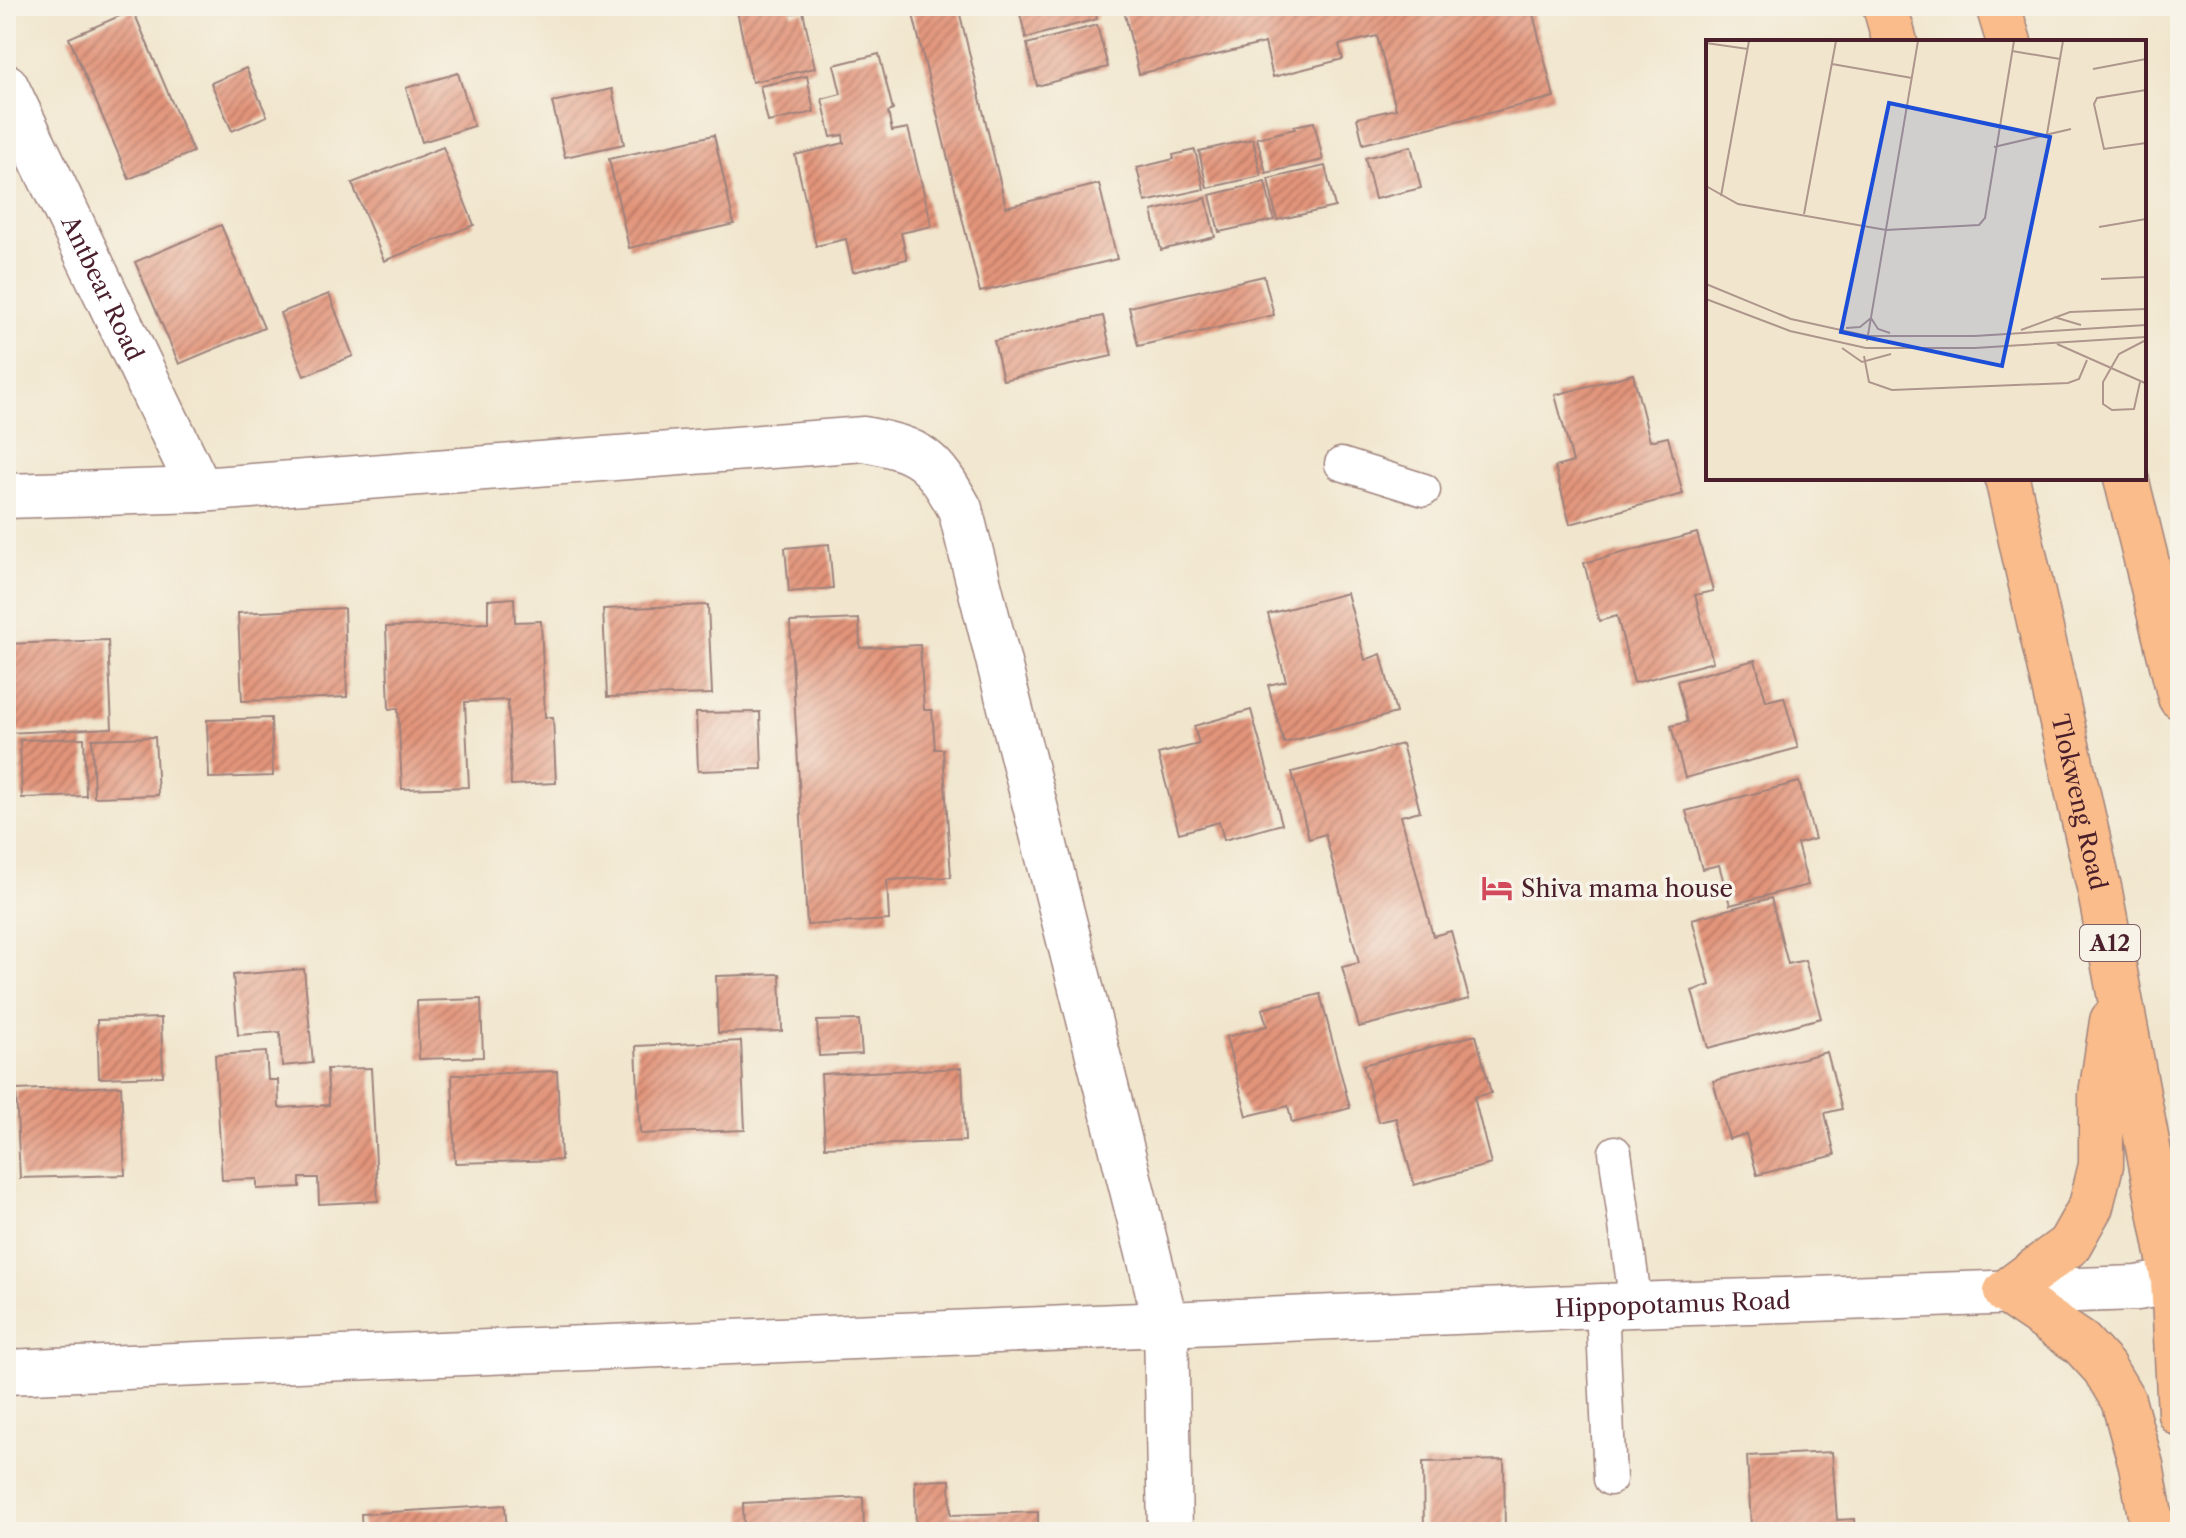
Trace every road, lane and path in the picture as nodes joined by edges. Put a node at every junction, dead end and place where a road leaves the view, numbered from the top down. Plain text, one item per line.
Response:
1 (1998, 6) edge
2 (2008, 40) edge
3 (6, 86) edge
4 (1341, 464) dead end
5 (2007, 480) edge
6 (2126, 480) edge
7 (200, 490) junction
8 (1424, 490) dead end
9 (6, 496) edge
10 (2180, 697) edge
11 (2100, 892) junction
12 (1615, 1152) dead end
13 (2177, 1279) edge
14 (2006, 1292) junction
15 (1619, 1306) junction
16 (1166, 1324) junction
17 (6, 1372) edge
18 (2180, 1414) edge
19 (1610, 1479) dead end
20 (2180, 1524) edge
21 (1170, 1532) edge
22 (2153, 1532) edge
23 (2180, 1532) edge

1 - 2 main road
3 - 7 street, Antbear Road
4 - 8 lane
5 - 11 main road, Tlokweng Road / A12
6 - 10 main road
7 - 9 street
7 - 16 street
11 - 13 main road, Tlokweng Road / A12
11 - 14 main road
12 - 15 lane
13 - 14 street, Hippopotamus Road
13 - 18 main road, Tlokweng Road / A12
14 - 15 street, Hippopotamus Road
14 - 22 main road
15 - 16 street, Hippopotamus Road
15 - 19 lane
16 - 17 street, Hippopotamus Road
16 - 21 street
20 - 23 main road

